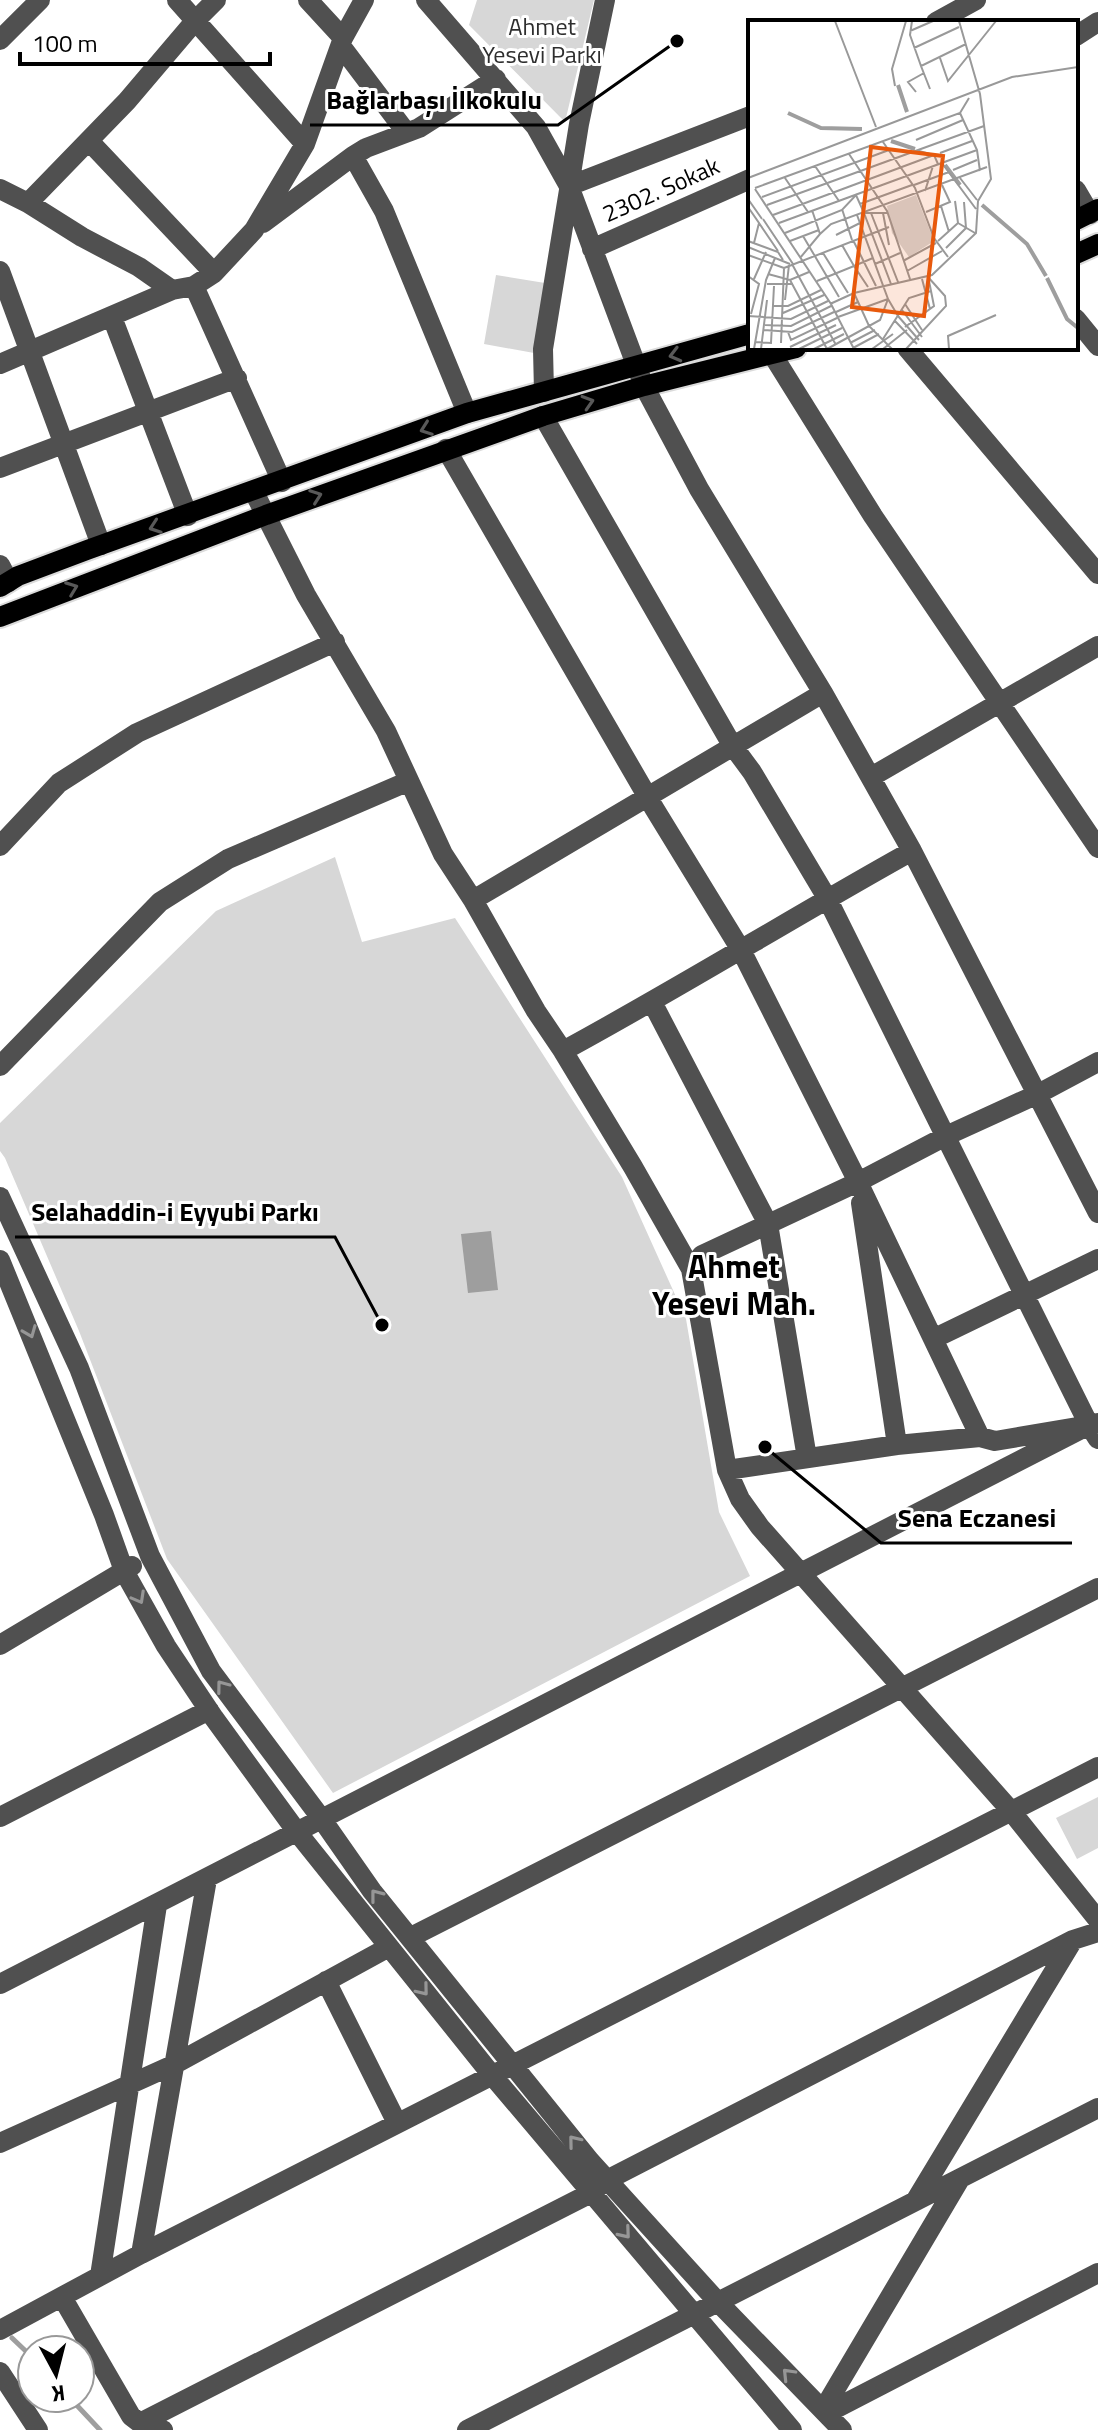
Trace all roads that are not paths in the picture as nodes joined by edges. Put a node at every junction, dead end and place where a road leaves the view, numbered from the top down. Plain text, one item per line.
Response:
1 (40, 0) edge
2 (177, 0) edge
3 (216, 0) edge
4 (308, 0) edge
5 (364, 0) edge
6 (426, 0) edge
7 (605, 0) edge
8 (970, 7) edge
9 (941, 20) edge
10 (195, 21) junction
11 (1098, 22) edge
12 (1078, 35) edge
13 (0, 39) edge
14 (342, 42) junction
15 (496, 79) junction
16 (748, 117) edge
17 (406, 132) junction
18 (89, 141) junction
19 (305, 144) junction
20 (353, 156) junction
21 (748, 180) edge
22 (569, 186) junction
23 (0, 189) edge
24 (1078, 194) edge
25 (28, 203) junction
26 (1088, 214) edge
27 (254, 230) junction
28 (1098, 244) edge
29 (592, 249) junction
30 (1078, 253) edge
31 (0, 271) edge
32 (214, 273) junction
33 (194, 286) junction
34 (172, 290) junction
35 (112, 317) junction
36 (1078, 321) edge
37 (748, 335) edge
38 (1098, 346) edge
39 (788, 350) edge
40 (909, 350) edge
41 (29, 352) junction
42 (772, 354) junction
43 (0, 364) edge
44 (636, 365) junction
45 (237, 378) junction
46 (644, 386) junction
47 (544, 392) junction
48 (149, 413) junction
49 (467, 413) junction
50 (543, 416) junction
51 (62, 444) junction
52 (446, 449) junction
53 (0, 468) edge
54 (282, 482) junction
55 (254, 492) junction
56 (266, 515) junction
57 (188, 516) junction
58 (101, 545) junction
59 (1098, 574) edge
60 (3, 578) edge
61 (0, 617) edge
62 (335, 642) junction
63 (1098, 646) edge
64 (823, 693) junction
65 (999, 701) junction
66 (732, 745) junction
67 (871, 777) junction
68 (409, 781) junction
69 (648, 798) junction
70 (0, 846) edge
71 (1098, 848) edge
72 (912, 851) junction
73 (827, 898) junction
74 (473, 900) junction
75 (741, 950) junction
76 (652, 1002) junction
77 (563, 1051) junction
78 (1098, 1062) edge
79 (0, 1066) edge
80 (1038, 1094) junction
81 (948, 1135) junction
82 (858, 1182) junction
83 (0, 1197) edge
84 (1098, 1213) edge
85 (768, 1224) junction
86 (1098, 1259) edge
87 (0, 1260) edge
88 (691, 1269) junction
89 (1025, 1295) junction
90 (933, 1339) junction
91 (1095, 1429) edge
92 (980, 1437) junction
93 (897, 1445) junction
94 (807, 1458) junction
95 (727, 1470) junction
96 (150, 1556) junction
97 (124, 1571) junction
98 (801, 1573) junction
99 (1098, 1588) edge
100 (0, 1645) edge
101 (902, 1690) junction
102 (209, 1710) junction
103 (1098, 1767) edge
104 (1011, 1811) junction
105 (0, 1817) edge
106 (321, 1818) junction
107 (297, 1832) junction
108 (207, 1879) junction
109 (157, 1905) junction
110 (1098, 1920) edge
111 (1098, 1932) edge
112 (411, 1937) junction
113 (1073, 1940) junction
114 (389, 1947) junction
115 (326, 1981) junction
116 (0, 1984) edge
117 (175, 2064) junction
118 (513, 2066) junction
119 (491, 2074) junction
120 (130, 2084) junction
121 (1098, 2108) edge
122 (397, 2123) junction
123 (0, 2143) edge
124 (960, 2179) junction
125 (599, 2187) junction
126 (915, 2201) junction
127 (141, 2254) junction
128 (1098, 2273) edge
129 (100, 2276) junction
130 (62, 2297) junction
131 (717, 2301) junction
132 (694, 2315) junction
133 (2, 2325) edge
134 (0, 2372) edge
135 (825, 2412) junction
136 (140, 2423) junction
137 (38, 2430) edge
138 (163, 2430) edge
139 (467, 2430) edge
140 (792, 2430) edge
141 (842, 2430) edge

1 - 13 street
2 - 10 street
3 - 10 street
4 - 14 street
5 - 14 street
6 - 15 street
7 - 22 street
8 - 9 street
10 - 18 street
10 - 19 street
11 - 12 street
14 - 17 street
14 - 19 street
15 - 17 street
15 - 22 street
16 - 22 street
17 - 20 street
18 - 25 street
18 - 32 street
19 - 27 street
20 - 27 street
20 - 49 street
21 - 29 street, 2302. Sokak
22 - 29 street
22 - 47 street
23 - 25 street
24 - 26 street
25 - 34 street
27 - 32 street
28 - 30 main road
29 - 44 street
31 - 41 street
32 - 33 street
33 - 34 street
33 - 45 street
34 - 35 street
35 - 41 street
35 - 48 street
36 - 38 street
37 -> 44 main road
39 - 42 main road
40 - 59 street
41 - 43 street
41 - 51 street
42 - 46 main road
42 - 65 street
44 - 46 street
44 - 47 main road
45 - 48 street
45 - 54 street
50 -> 46 main road
46 - 64 street
47 - 49 main road
48 - 51 street
48 - 57 street
49 -> 54 main road
50 - 52 main road
50 - 66 street
51 - 53 street
51 - 58 street
56 -> 52 main road
52 - 69 street
54 - 55 main road
55 - 56 street
55 - 57 main road
61 -> 56 main road
56 - 62 street
57 -> 58 main road
58 - 60 main road
62 - 68 street
62 - 70 street
63 - 65 street
64 - 66 street
64 - 67 street
65 - 67 street
65 - 71 street
66 - 69 street
66 - 73 street
67 - 72 street
68 - 74 street
68 - 79 street
69 - 74 street
69 - 75 street
72 - 73 street
72 - 80 street
73 - 75 street
73 - 81 street
74 - 77 street
75 - 76 street
75 - 82 street
76 - 77 street
76 - 85 street
77 - 88 street
78 - 80 street
80 - 81 street
80 - 84 street
81 - 82 street
81 - 89 street
82 - 85 street
82 - 90 street
82 - 93 street
83 - 96 street
85 - 88 street
85 - 94 street
86 - 89 street
87 -> 97 street
88 - 95 street
89 - 90 street
89 - 91 street
90 - 92 street
91 - 92 street
91 - 98 street
92 - 93 street
93 - 94 street
94 - 95 street
95 - 98 street
96 - 97 street
106 -> 96 street
97 - 100 street
97 -> 102 street
98 - 101 street
98 - 106 street
99 - 101 street
101 - 104 street
101 - 112 street
102 - 105 street
102 - 107 street
103 - 104 street
104 - 110 street
104 - 118 street
106 - 107 street
112 -> 106 street
107 - 108 street
107 - 114 street
108 - 109 street
108 - 117 street
109 - 116 street
109 - 120 street
111 - 113 street
112 - 118 street
113 - 125 street
113 - 126 street
114 - 115 street
114 -> 119 street
115 - 117 street
115 - 122 street
117 - 120 street
117 - 127 street
118 - 119 street
125 -> 118 street
119 - 122 street
119 - 125 street
120 - 123 street
120 - 129 street
121 - 124 street
122 - 127 street
124 - 126 street
124 - 135 street
125 - 131 street
125 -> 132 street
125 - 136 street
126 - 131 street
127 - 129 street
128 - 135 street
129 - 130 street
130 - 133 street
130 - 136 street
131 - 132 street
135 -> 131 street
132 - 139 street
132 - 140 street
134 - 137 street
135 - 141 street
136 - 138 street

